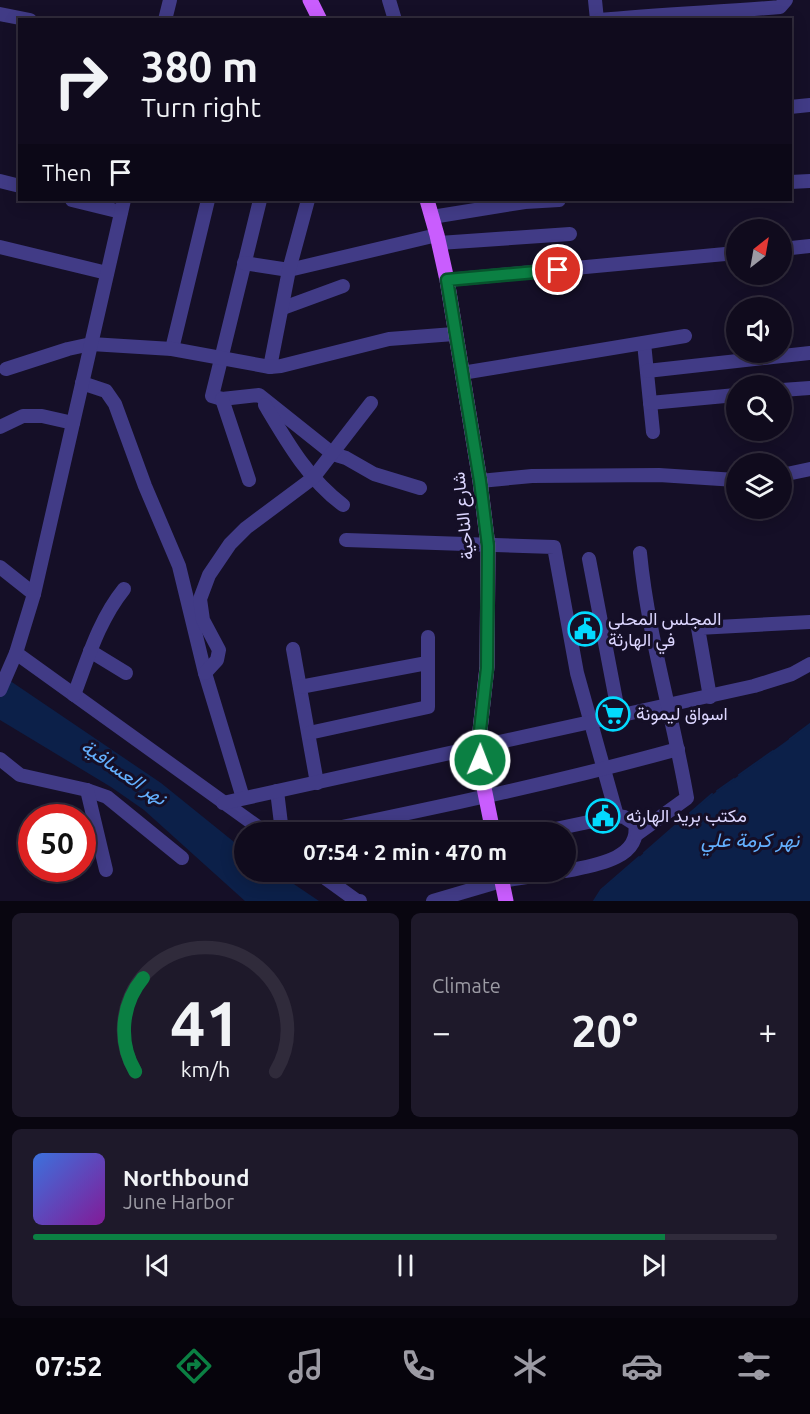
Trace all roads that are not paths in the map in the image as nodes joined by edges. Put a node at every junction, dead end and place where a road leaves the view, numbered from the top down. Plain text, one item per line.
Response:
1 (170, 0) edge
2 (389, 0) edge
3 (595, 0) edge
4 (786, 0) edge
5 (312, 1) edge
6 (669, 7) edge
7 (0, 14) edge
8 (20, 18) edge
9 (166, 18) edge
10 (319, 18) edge
11 (394, 18) edge
12 (598, 18) edge
13 (609, 18) edge
14 (810, 105) edge
15 (792, 107) edge
16 (0, 181) edge
17 (810, 181) edge
18 (792, 182) edge
19 (18, 186) edge
20 (80, 201) edge
21 (208, 201) edge
22 (260, 201) edge
23 (309, 201) edge
24 (427, 201) edge
25 (542, 201) edge
26 (123, 206) edge
27 (432, 217) junction
28 (570, 234) dead end
29 (438, 239) junction
30 (810, 246) edge
31 (0, 247) edge
32 (792, 248) edge
33 (726, 254) edge
34 (244, 263) junction
35 (289, 270) junction
36 (107, 273) junction
37 (447, 280) junction
38 (343, 286) dead end
39 (283, 308) junction
40 (454, 333) junction
41 (685, 336) dead end
42 (644, 343) junction
43 (91, 344) junction
44 (172, 349) junction
45 (810, 353) edge
46 (221, 357) junction
47 (270, 368) junction
48 (6, 369) dead end
49 (647, 371) junction
50 (462, 373) junction
51 (82, 383) junction
52 (810, 388) edge
53 (792, 389) edge
54 (259, 395) junction
55 (726, 396) edge
56 (222, 399) junction
57 (371, 403) dead end
58 (650, 403) junction
59 (73, 423) junction
60 (0, 427) edge
61 (653, 432) dead end
62 (333, 454) junction
63 (810, 469) edge
64 (792, 473) edge
65 (313, 478) junction
66 (726, 479) edge
67 (249, 480) dead end
68 (480, 481) junction
69 (420, 488) dead end
70 (343, 506) dead end
71 (346, 540) dead end
72 (488, 546) junction
73 (640, 553) dead end
74 (589, 559) dead end
75 (0, 567) edge
76 (124, 589) dead end
77 (34, 594) junction
78 (810, 622) edge
79 (428, 637) dead end
80 (293, 649) dead end
81 (90, 651) junction
82 (16, 653) junction
83 (427, 663) junction
84 (810, 664) edge
85 (126, 673) dead end
86 (205, 673) junction
87 (300, 687) junction
88 (0, 690) edge
89 (74, 695) junction
90 (710, 697) junction
91 (667, 705) junction
92 (618, 716) junction
93 (591, 724) junction
94 (309, 733) junction
95 (478, 748) junction
96 (678, 749) junction
97 (0, 759) edge
98 (605, 769) junction
99 (318, 783) junction
100 (87, 790) junction
101 (277, 791) junction
102 (486, 797) junction
103 (243, 798) junction
104 (224, 802) junction
105 (616, 816) junction
106 (251, 822) edge
107 (281, 822) edge
108 (366, 822) edge
109 (491, 822) edge
110 (576, 825) edge
111 (637, 834) junction
112 (182, 858) dead end
113 (576, 869) edge
114 (106, 870) dead end
115 (332, 882) edge
116 (522, 882) edge
117 (503, 887) edge
118 (360, 901) edge
119 (433, 901) edge

1 - 9 street
2 - 11 street
3 - 12 street
4 - 6 street
5 - 10 main road
6 - 13 street
7 - 8 street
14 - 15 street
16 - 19 street
17 - 18 street
20 - 26 street
21 - 44 street
22 - 34 street
23 - 35 street
24 - 27 main road, شارع الناحية
25 - 27 street
26 - 36 street
27 - 29 main road, شارع الناحية
28 - 29 street
29 - 35 street
29 - 37 main road, شارع الناحية
30 - 32 street
31 - 36 street
33 - 37 street
34 - 35 street
34 - 46 street
35 - 39 street
36 - 43 street
37 - 40 main road, شارع الناحية
38 - 39 street
39 - 47 street
40 - 47 street
40 - 50 main road, شارع الناحية
41 - 42 street
42 - 49 street
42 - 50 street
43 - 44 street
43 - 48 street
43 - 51 street
44 - 46 street
45 - 49 street
46 - 47 street
46 - 56 street
49 - 58 street
50 - 68 main road, شارع الناحية
51 - 59 street
51 - 86 street
52 - 53 street
54 - 56 street
54 - 62 street
54 - 65 street
55 - 58 street
56 - 67 street
57 - 62 street
58 - 61 street
59 - 60 street
59 - 77 street
62 - 65 street
62 - 69 street
63 - 64 street
65 - 70 street
65 - 86 street
66 - 68 street
68 - 72 main road, شارع الناحية
71 - 72 street
72 - 93 street
72 - 95 main road, شارع الناحية
73 - 91 street
74 - 92 street
75 - 77 street
76 - 81 street
77 - 82 street
78 - 90 street
79 - 83 street
80 - 87 street
81 - 85 street
81 - 89 street
82 - 88 street
82 - 89 street
83 - 87 street
83 - 94 street
84 - 90 street
86 - 103 street
87 - 94 street
89 - 104 street
90 - 91 street
91 - 92 street
91 - 96 street
92 - 93 street
93 - 95 street
93 - 98 street
94 - 99 street
95 - 99 street
95 - 102 main road, شارع الناحية
96 - 98 street
96 - 111 street
97 - 100 street
98 - 102 street
98 - 105 street
99 - 101 street
100 - 112 street
100 - 114 street
101 - 103 street
101 - 107 street
102 - 108 street
102 - 109 main road, شارع الناحية
103 - 104 street
104 - 106 street
105 - 110 street
105 - 111 street
111 - 113 street
115 - 118 street
116 - 117 street
117 - 119 street

